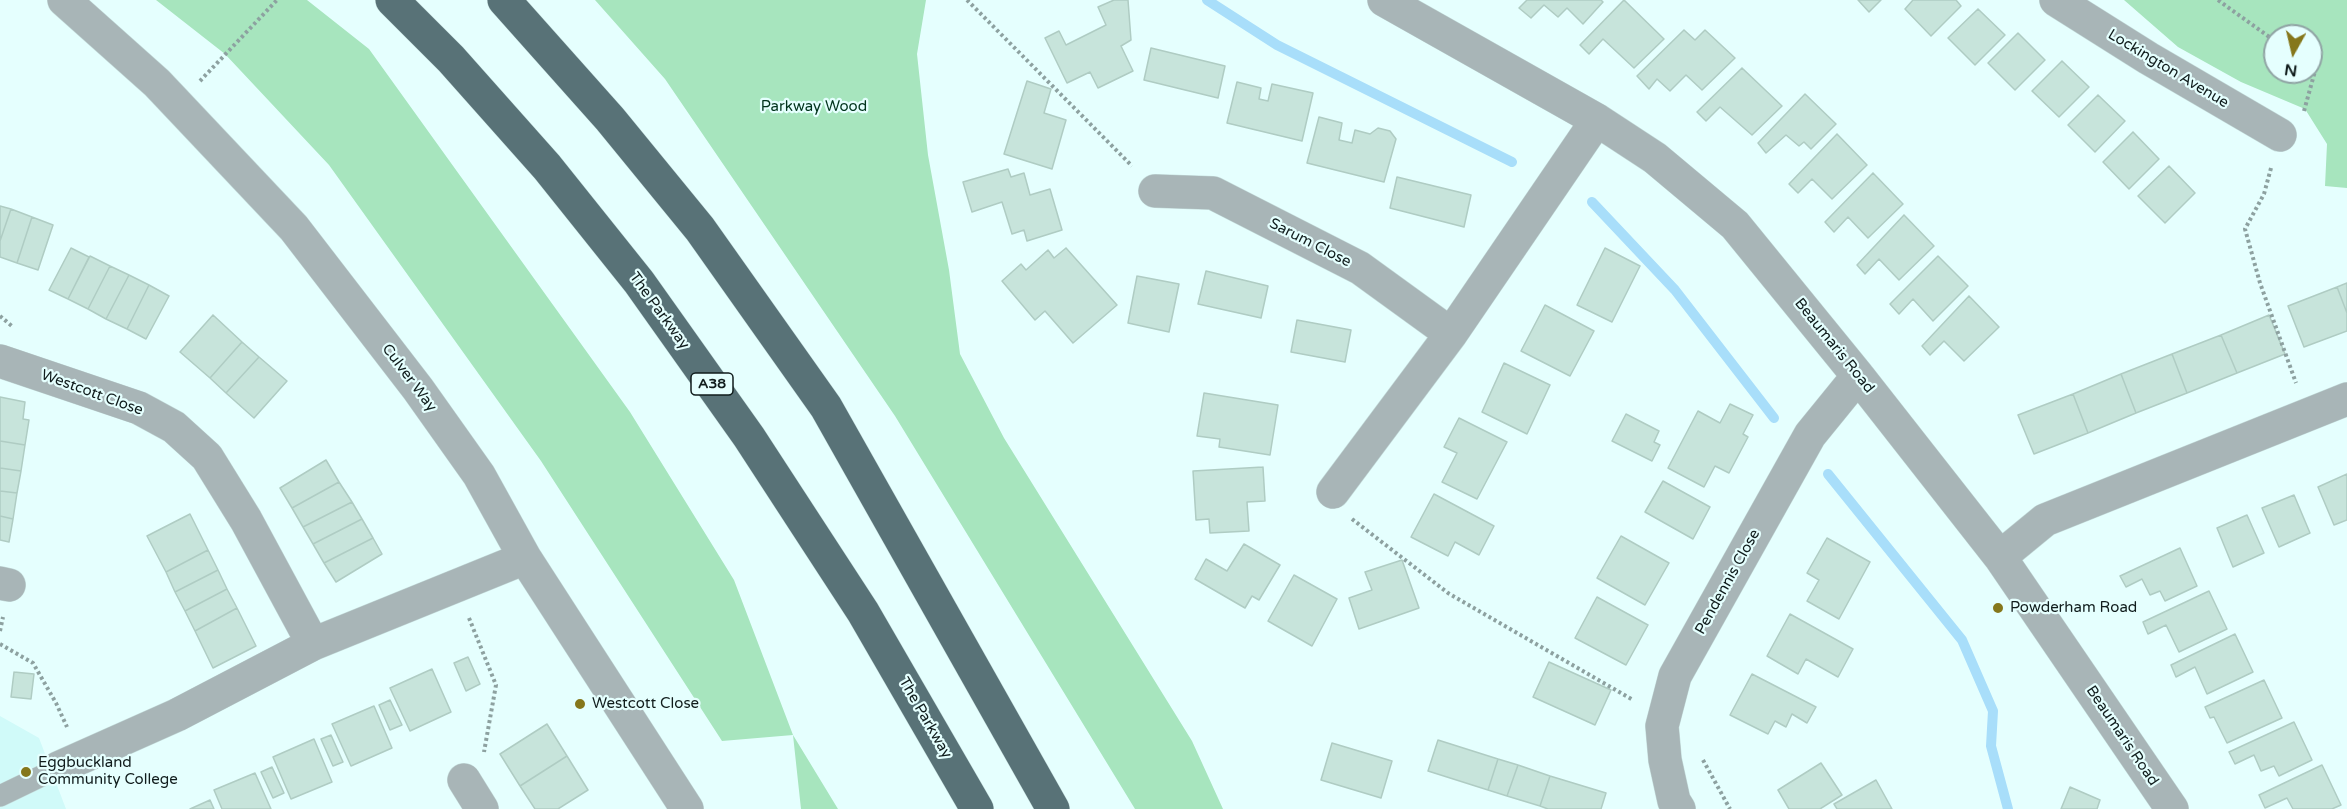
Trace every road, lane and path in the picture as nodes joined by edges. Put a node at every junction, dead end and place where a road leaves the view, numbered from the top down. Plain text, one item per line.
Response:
1 (63, 0) edge
2 (277, 0) edge
3 (392, 0) edge
4 (504, 0) edge
5 (967, 0) edge
6 (1384, 0) edge
7 (2056, 0) edge
8 (2218, 0) edge
9 (2263, 32) edge
10 (225, 54) dead end
11 (2312, 84) edge
12 (2305, 109) dead end
13 (1597, 120) junction
14 (2280, 135) joint
15 (1155, 191) joint
16 (1451, 334) junction
17 (2284, 349) dead end
18 (0, 361) edge
19 (1858, 376) junction
20 (2347, 399) edge
21 (1333, 492) joint
22 (2000, 557) junction
23 (525, 558) junction
24 (456, 586) junction
25 (0, 644) edge
26 (313, 644) junction
27 (1665, 718) junction
28 (70, 763) junction
29 (464, 780) joint
30 (7, 798) edge
31 (482, 809) edge
32 (687, 809) edge
33 (977, 809) edge
34 (1053, 809) edge
35 (1679, 809) edge
36 (2172, 809) edge

1 - 23 street, Culver Way
2 - 10 path
3 - 33 highway, The Parkway / A38
4 - 34 highway
5 - 15 path
6 - 13 street, Beaumaris Road
7 - 14 street, Lockington Avenue
8 - 9 path
11 - 12 path
13 - 16 street
13 - 19 street, Beaumaris Road
14 - 17 path
15 - 16 street, Sarum Close
16 - 21 street
18 - 26 street, Westcott Close
19 - 22 street, Beaumaris Road
19 - 27 street, Pendennis Close
20 - 22 street
21 - 27 path
22 - 36 street, Beaumaris Road
23 - 24 street
23 - 32 street, Culver Way
24 - 26 street
24 - 29 path
25 - 28 path
26 - 28 street
27 - 35 street, Pendennis Close
28 - 30 lane
29 - 31 street

